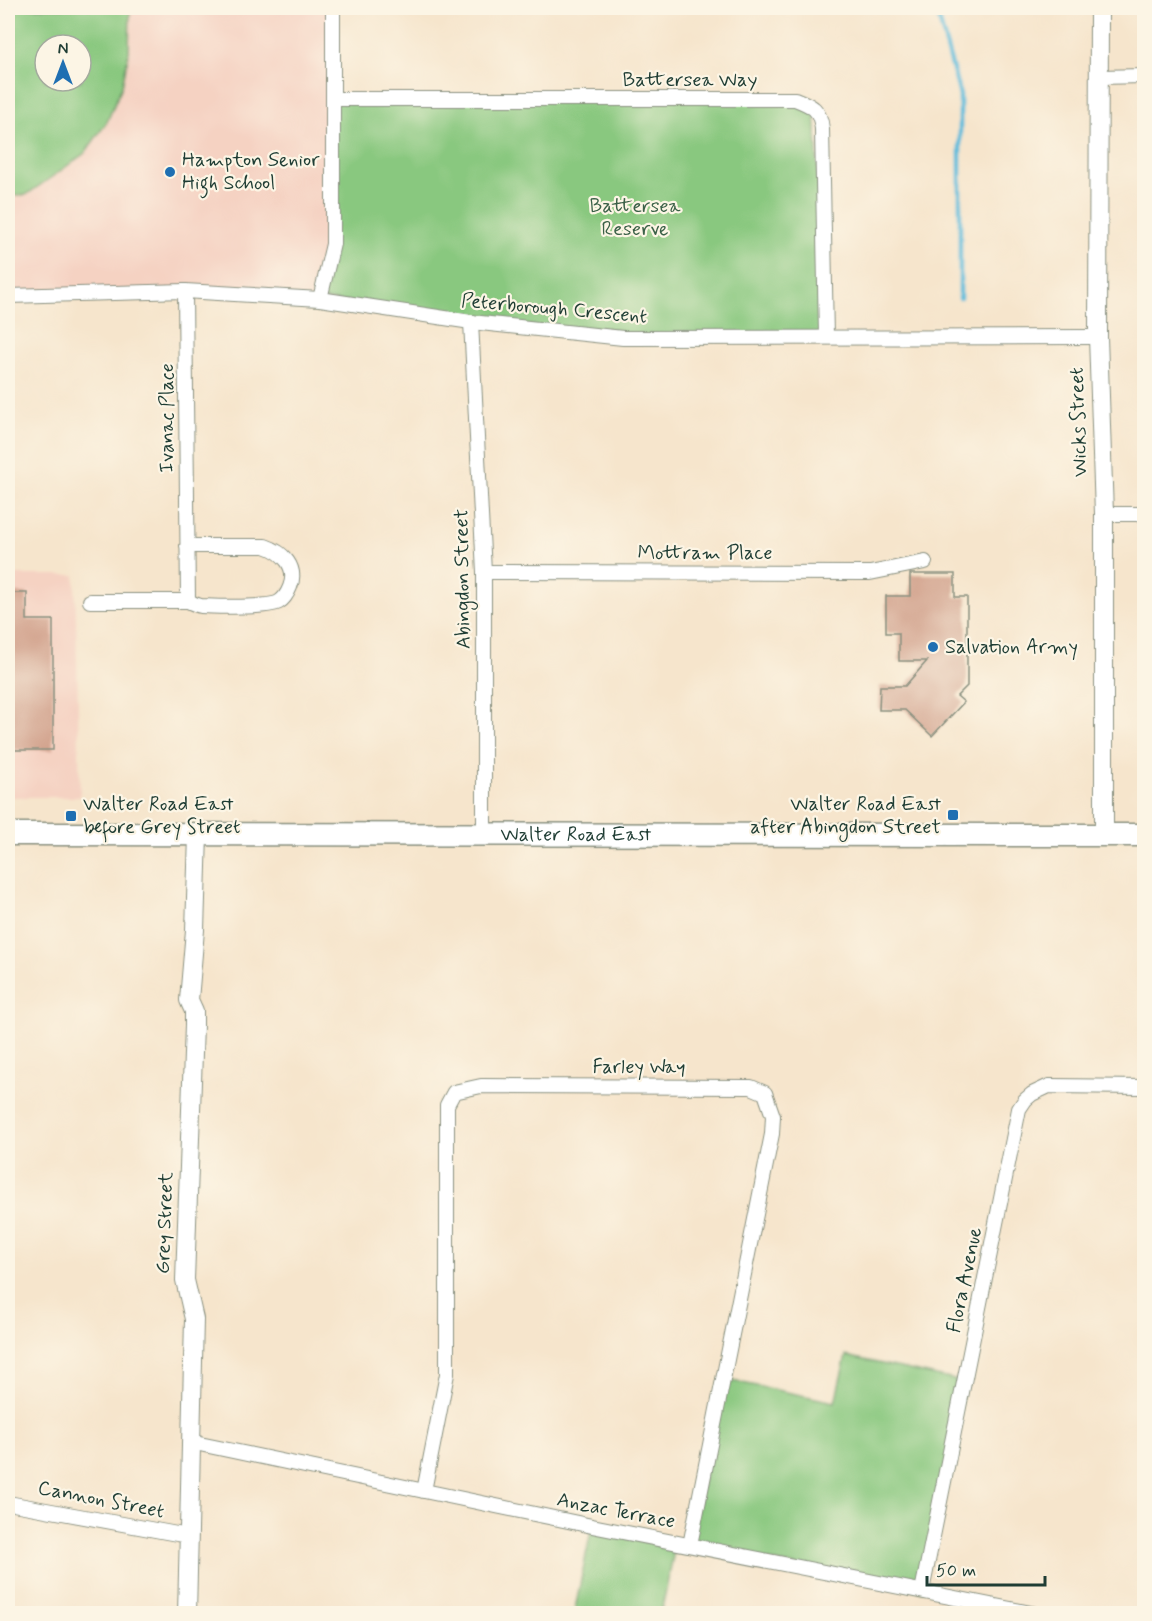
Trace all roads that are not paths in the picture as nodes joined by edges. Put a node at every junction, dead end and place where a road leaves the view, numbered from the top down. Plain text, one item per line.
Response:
1 (333, 8) edge
2 (1099, 8) edge
3 (1144, 76) edge
4 (1099, 77) junction
5 (333, 99) junction
6 (185, 291) junction
7 (8, 296) edge
8 (320, 299) junction
9 (471, 322) junction
10 (826, 337) junction
11 (1098, 337) junction
12 (1104, 514) junction
13 (1144, 514) edge
14 (187, 546) junction
15 (925, 562) dead end
16 (484, 572) junction
17 (90, 601) dead end
18 (188, 601) junction
19 (8, 834) edge
20 (198, 834) junction
21 (484, 834) junction
22 (1104, 835) junction
23 (1144, 836) edge
24 (1144, 1086) edge
25 (190, 1442) junction
26 (424, 1491) junction
27 (8, 1503) edge
28 (188, 1536) junction
29 (690, 1545) junction
30 (922, 1591) junction
31 (187, 1614) edge
32 (1035, 1614) edge

1 - 5 street
2 - 4 street, Wicks Street
3 - 4 street
4 - 11 street, Wicks Street
5 - 8 street
5 - 10 street, Battersea Way
6 - 7 street, Peterborough Crescent
6 - 8 street, Peterborough Crescent
6 - 14 street, Ivanac Place
8 - 9 street, Peterborough Crescent
9 - 10 street, Peterborough Crescent
9 - 16 street, Abingdon Street
10 - 11 street, Peterborough Crescent
11 - 12 street, Wicks Street
12 - 13 street
12 - 22 street, Wicks Street
14 - 18 street, Ivanac Place
14 - 18 street
15 - 16 street, Mottram Place
16 - 21 street, Abingdon Street
17 - 18 street
19 - 20 main road, Walter Road East
20 - 21 main road, Walter Road East
20 - 25 street, Grey Street
21 - 22 main road, Walter Road East
22 - 23 main road, Walter Road East
24 - 30 street, Flora Avenue
25 - 26 street, Anzac Terrace
25 - 28 street, Grey Street
26 - 29 street, Anzac Terrace
26 - 29 street, Farley Way
27 - 28 street, Cannon Street
28 - 31 street, Grey Street
29 - 30 street, Anzac Terrace
30 - 32 street, Anzac Terrace

